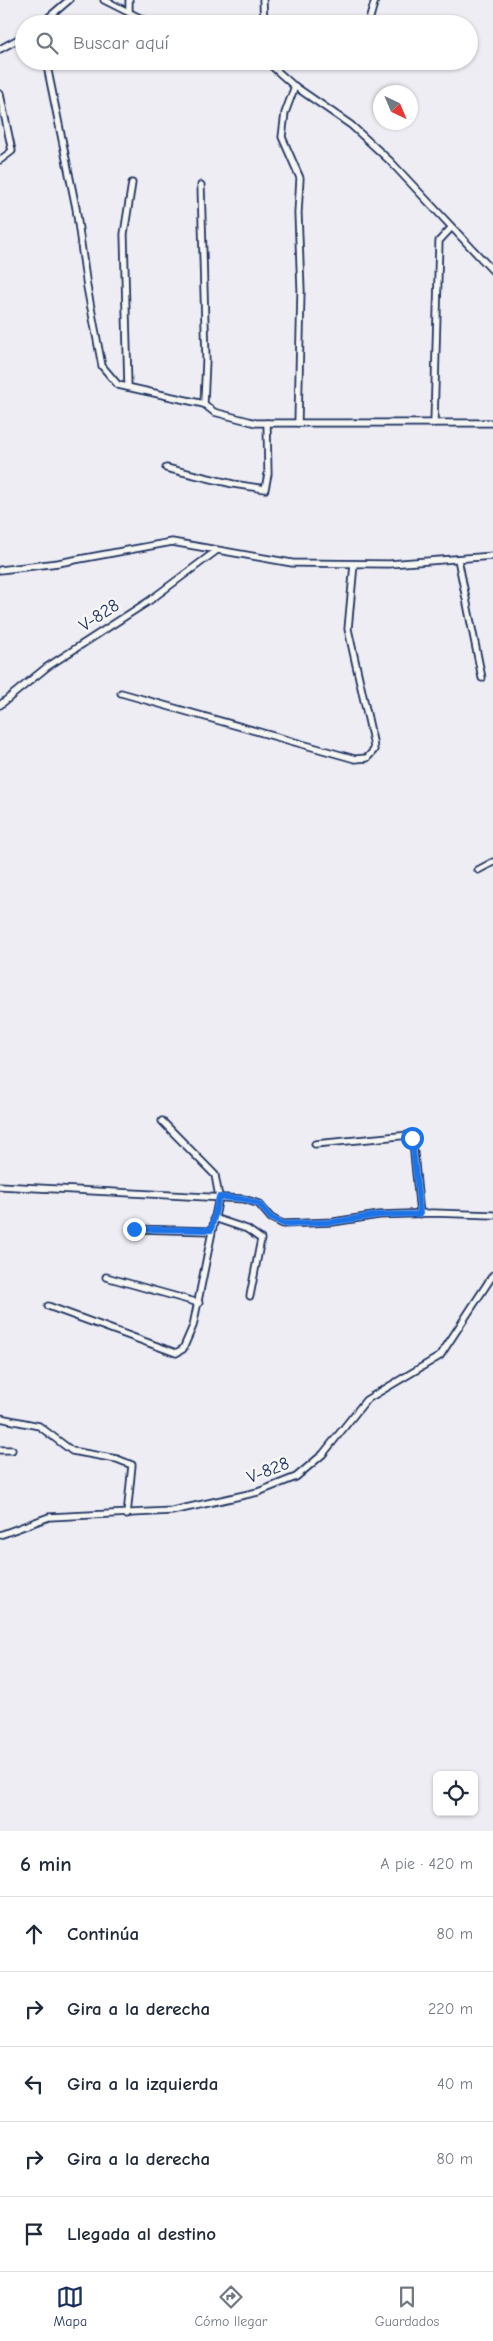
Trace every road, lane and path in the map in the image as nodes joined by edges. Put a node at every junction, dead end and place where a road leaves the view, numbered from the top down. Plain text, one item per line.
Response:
1 (69, 0) edge
2 (104, 0) edge
3 (129, 0) edge
4 (263, 0) edge
5 (375, 0) edge
6 (129, 12) junction
7 (52, 15) edge
8 (135, 15) edge
9 (264, 15) edge
10 (371, 15) edge
11 (15, 41) edge
12 (0, 49) edge
13 (48, 70) edge
14 (276, 70) edge
15 (295, 86) junction
16 (0, 94) edge
17 (0, 160) edge
18 (132, 183) dead end
19 (201, 185) dead end
20 (452, 228) junction
21 (493, 272) edge
22 (128, 387) junction
23 (204, 404) junction
24 (267, 423) junction
25 (298, 423) junction
26 (434, 423) junction
27 (493, 423) edge
28 (166, 468) dead end
29 (216, 552) junction
30 (493, 556) edge
31 (458, 559) junction
32 (354, 564) junction
33 (0, 570) edge
34 (482, 678) dead end
35 (121, 693) dead end
36 (0, 705) edge
37 (493, 862) edge
38 (478, 870) dead end
39 (162, 1121) dead end
40 (315, 1144) dead end
41 (0, 1186) edge
42 (219, 1197) junction
43 (420, 1214) junction
44 (493, 1216) edge
45 (214, 1218) junction
46 (134, 1229) dead end
47 (211, 1230) junction
48 (493, 1275) edge
49 (106, 1277) dead end
50 (250, 1296) dead end
51 (199, 1303) junction
52 (48, 1306) dead end
53 (0, 1418) edge
54 (0, 1450) edge
55 (12, 1450) dead end
56 (127, 1515) junction
57 (0, 1535) edge

1 - 7 street
2 - 6 street
3 - 6 street
4 - 9 street
5 - 10 street
6 - 8 street
11 - 12 street
13 - 22 street
14 - 15 street
15 - 20 street
15 - 25 street
16 - 17 street
18 - 22 street
19 - 23 street
20 - 21 street
20 - 26 street
22 - 23 street
23 - 24 street
24 - 25 street
24 - 28 street
25 - 26 street
26 - 27 street
29 - 32 street
29 - 33 street
29 - 36 street, V-828
30 - 31 street
31 - 32 street
31 - 34 street
32 - 35 street
37 - 38 street
39 - 42 street
40 - 43 street
41 - 42 street
42 - 43 street
42 - 45 street
43 - 44 street
45 - 47 street
45 - 50 street
46 - 47 street
47 - 51 street
48 - 56 street, V-828
49 - 51 street
51 - 52 street
53 - 56 street
54 - 55 street
56 - 57 street, V-828

